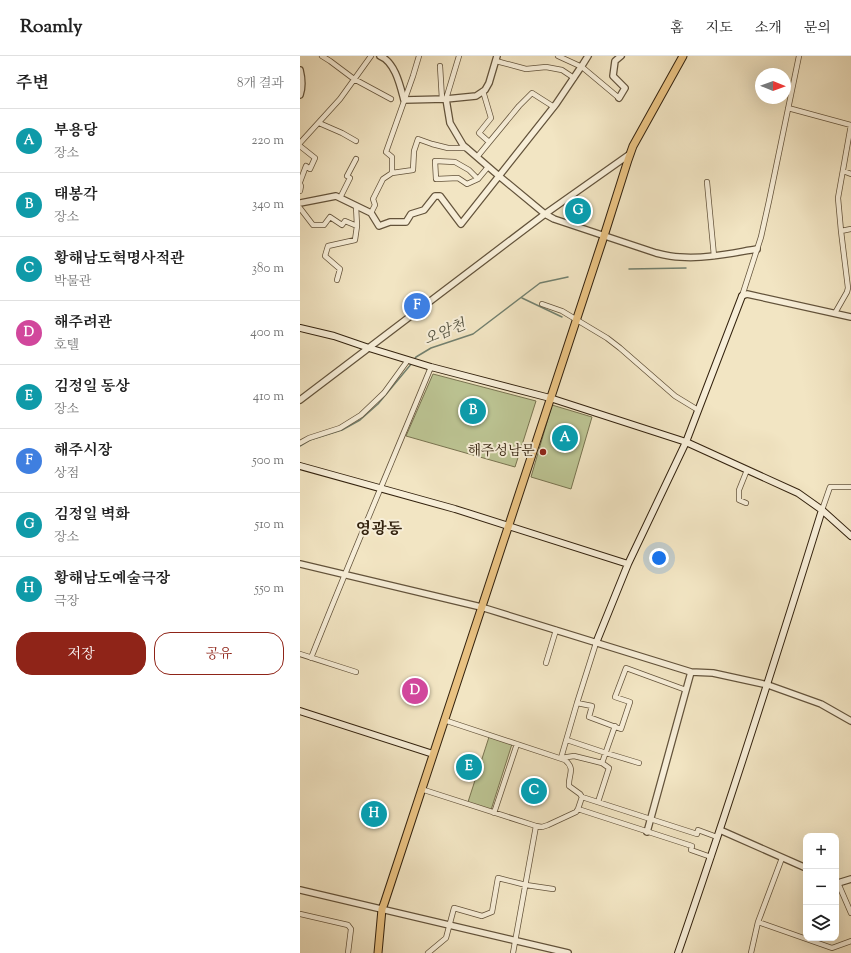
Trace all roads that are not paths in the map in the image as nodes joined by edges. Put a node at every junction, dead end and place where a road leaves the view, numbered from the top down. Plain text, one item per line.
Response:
1 (322, 56) edge
2 (371, 56) edge
3 (380, 56) edge
4 (419, 56) edge
5 (459, 56) edge
6 (558, 56) edge
7 (588, 56) edge
8 (621, 56) edge
9 (683, 56) edge
10 (798, 56) edge
11 (496, 58) edge
12 (440, 66) dead end
13 (582, 67) junction
14 (300, 70) edge
15 (574, 78) junction
16 (354, 80) junction
17 (483, 91) junction
18 (300, 95) edge
19 (619, 98) joint
20 (391, 99) dead end
21 (444, 99) junction
22 (404, 100) junction
23 (554, 107) junction
24 (788, 108) junction
25 (318, 123) junction
26 (851, 125) edge
27 (356, 141) dead end
28 (489, 142) junction
29 (300, 145) edge
30 (467, 148) junction
31 (630, 154) junction
32 (476, 157) junction
33 (356, 160) dead end
34 (488, 166) junction
35 (843, 171) junction
36 (392, 173) junction
37 (851, 174) edge
38 (499, 176) junction
39 (478, 179) junction
40 (707, 182) dead end
41 (300, 183) edge
42 (300, 190) edge
43 (340, 198) junction
44 (300, 203) edge
45 (356, 206) junction
46 (300, 208) edge
47 (370, 213) junction
48 (545, 214) junction
49 (357, 226) junction
50 (851, 229) edge
51 (841, 231) junction
52 (604, 236) junction
53 (757, 249) junction
54 (714, 256) junction
55 (337, 280) dead end
56 (742, 296) junction
57 (542, 304) dead end
58 (835, 313) junction
59 (851, 316) edge
60 (576, 320) junction
61 (300, 328) edge
62 (369, 348) junction
63 (408, 360) junction
64 (431, 367) junction
65 (550, 398) junction
66 (300, 400) edge
67 (698, 410) junction
68 (686, 442) junction
69 (300, 443) edge
70 (300, 466) edge
71 (747, 470) junction
72 (851, 487) edge
73 (381, 488) junction
74 (746, 503) dead end
75 (822, 510) junction
76 (507, 526) junction
77 (851, 536) edge
78 (300, 564) edge
79 (628, 564) junction
80 (344, 575) junction
81 (481, 607) junction
82 (556, 630) junction
83 (596, 643) junction
84 (300, 654) edge
85 (311, 658) junction
86 (546, 663) dead end
87 (356, 672) dead end
88 (691, 672) junction
89 (768, 685) junction
90 (686, 690) junction
91 (577, 703) junction
92 (300, 710) edge
93 (444, 720) junction
94 (851, 721) edge
95 (615, 726) junction
96 (567, 740) junction
97 (517, 744) junction
98 (606, 753) junction
99 (433, 754) junction
100 (561, 758) junction
101 (602, 763) junction
102 (639, 763) dead end
103 (421, 789) junction
104 (582, 797) junction
105 (598, 802) junction
106 (578, 809) junction
107 (494, 813) junction
108 (651, 819) junction
109 (536, 826) junction
110 (720, 830) junction
111 (647, 832) junction
112 (717, 837) junction
113 (711, 857) junction
114 (782, 858) junction
115 (803, 867) edge
116 (851, 879) edge
117 (839, 882) edge
118 (526, 885) junction
119 (839, 886) edge
120 (553, 889) dead end
121 (300, 890) edge
122 (382, 909) junction
123 (851, 913) edge
124 (300, 914) edge
125 (758, 922) junction
126 (449, 925) junction
127 (516, 941) junction
128 (851, 941) edge
129 (348, 953) edge
130 (378, 953) edge
131 (428, 953) edge
132 (513, 953) edge
133 (568, 953) edge
134 (678, 953) edge
135 (751, 953) edge

1 - 16 street
2 - 16 street
3 - 22 street
4 - 22 street
5 - 21 street
6 - 13 street
7 - 13 street
8 - 19 street
9 - 31 main road
10 - 24 street
11 - 15 street
11 - 17 street
12 - 21 street
13 - 15 street
13 - 19 street
14 - 18 street
15 - 23 street
16 - 20 street
16 - 25 street
17 - 21 street
17 - 28 street
21 - 22 street
21 - 30 street
22 - 36 street
23 - 28 street
23 - 38 street
24 - 26 street
24 - 53 street
25 - 27 street
25 - 29 street
26 - 35 street
28 - 32 street
29 - 41 street
30 - 32 street
30 - 36 street
31 - 48 street
31 - 52 main road
32 - 34 street
33 - 43 street
34 - 38 street
34 - 39 street
35 - 37 street
35 - 51 street
36 - 47 street
38 - 47 street
38 - 48 street
39 - 39 street
40 - 54 street
41 - 42 street
43 - 44 street
43 - 45 street
45 - 47 street
45 - 49 street
46 - 49 street
48 - 52 street
48 - 62 street
49 - 55 street
50 - 51 street
51 - 58 street
52 - 54 street
52 - 60 main road
53 - 54 street
53 - 56 street
56 - 58 street
56 - 67 main road
57 - 60 street
58 - 59 street
60 - 65 main road
60 - 67 street
61 - 62 main road
62 - 63 main road
62 - 66 street
63 - 64 main road
63 - 69 street
64 - 65 main road
64 - 73 street
65 - 68 main road
65 - 76 main road
67 - 68 main road
68 - 71 main road
68 - 79 main road
70 - 73 main road
71 - 74 street
71 - 75 main road
72 - 75 street
73 - 76 main road
73 - 80 street
75 - 77 main road
75 - 89 main road
76 - 79 main road
76 - 81 main road
78 - 80 street
79 - 83 main road
80 - 81 street
80 - 85 street
81 - 82 street
81 - 93 main road
82 - 83 street
82 - 86 street
83 - 88 street
83 - 91 street
84 - 85 street
85 - 87 street
88 - 89 street
88 - 90 street
89 - 94 street
89 - 110 main road
90 - 95 street
90 - 108 street
91 - 95 street
91 - 96 street
92 - 99 main road
93 - 97 street
93 - 99 main road
95 - 98 street
96 - 98 street
96 - 100 street
97 - 100 street
97 - 107 street
98 - 101 street
98 - 102 street
99 - 103 main road
100 - 101 street
100 - 104 street
101 - 105 street
103 - 107 street
103 - 122 main road
104 - 105 street
104 - 106 street
105 - 108 street
106 - 109 street
106 - 111 street
107 - 109 street
108 - 111 street
108 - 112 street
109 - 118 street
110 - 112 main road
110 - 114 street
111 - 113 street
112 - 113 main road
113 - 134 main road
114 - 115 street
114 - 125 street
116 - 117 street
118 - 120 street
118 - 126 street
118 - 127 street
119 - 123 street
121 - 122 street
122 - 126 street
122 - 130 main road
124 - 129 street
125 - 128 street
125 - 135 street
126 - 127 street
126 - 131 street
127 - 132 street
127 - 133 street

